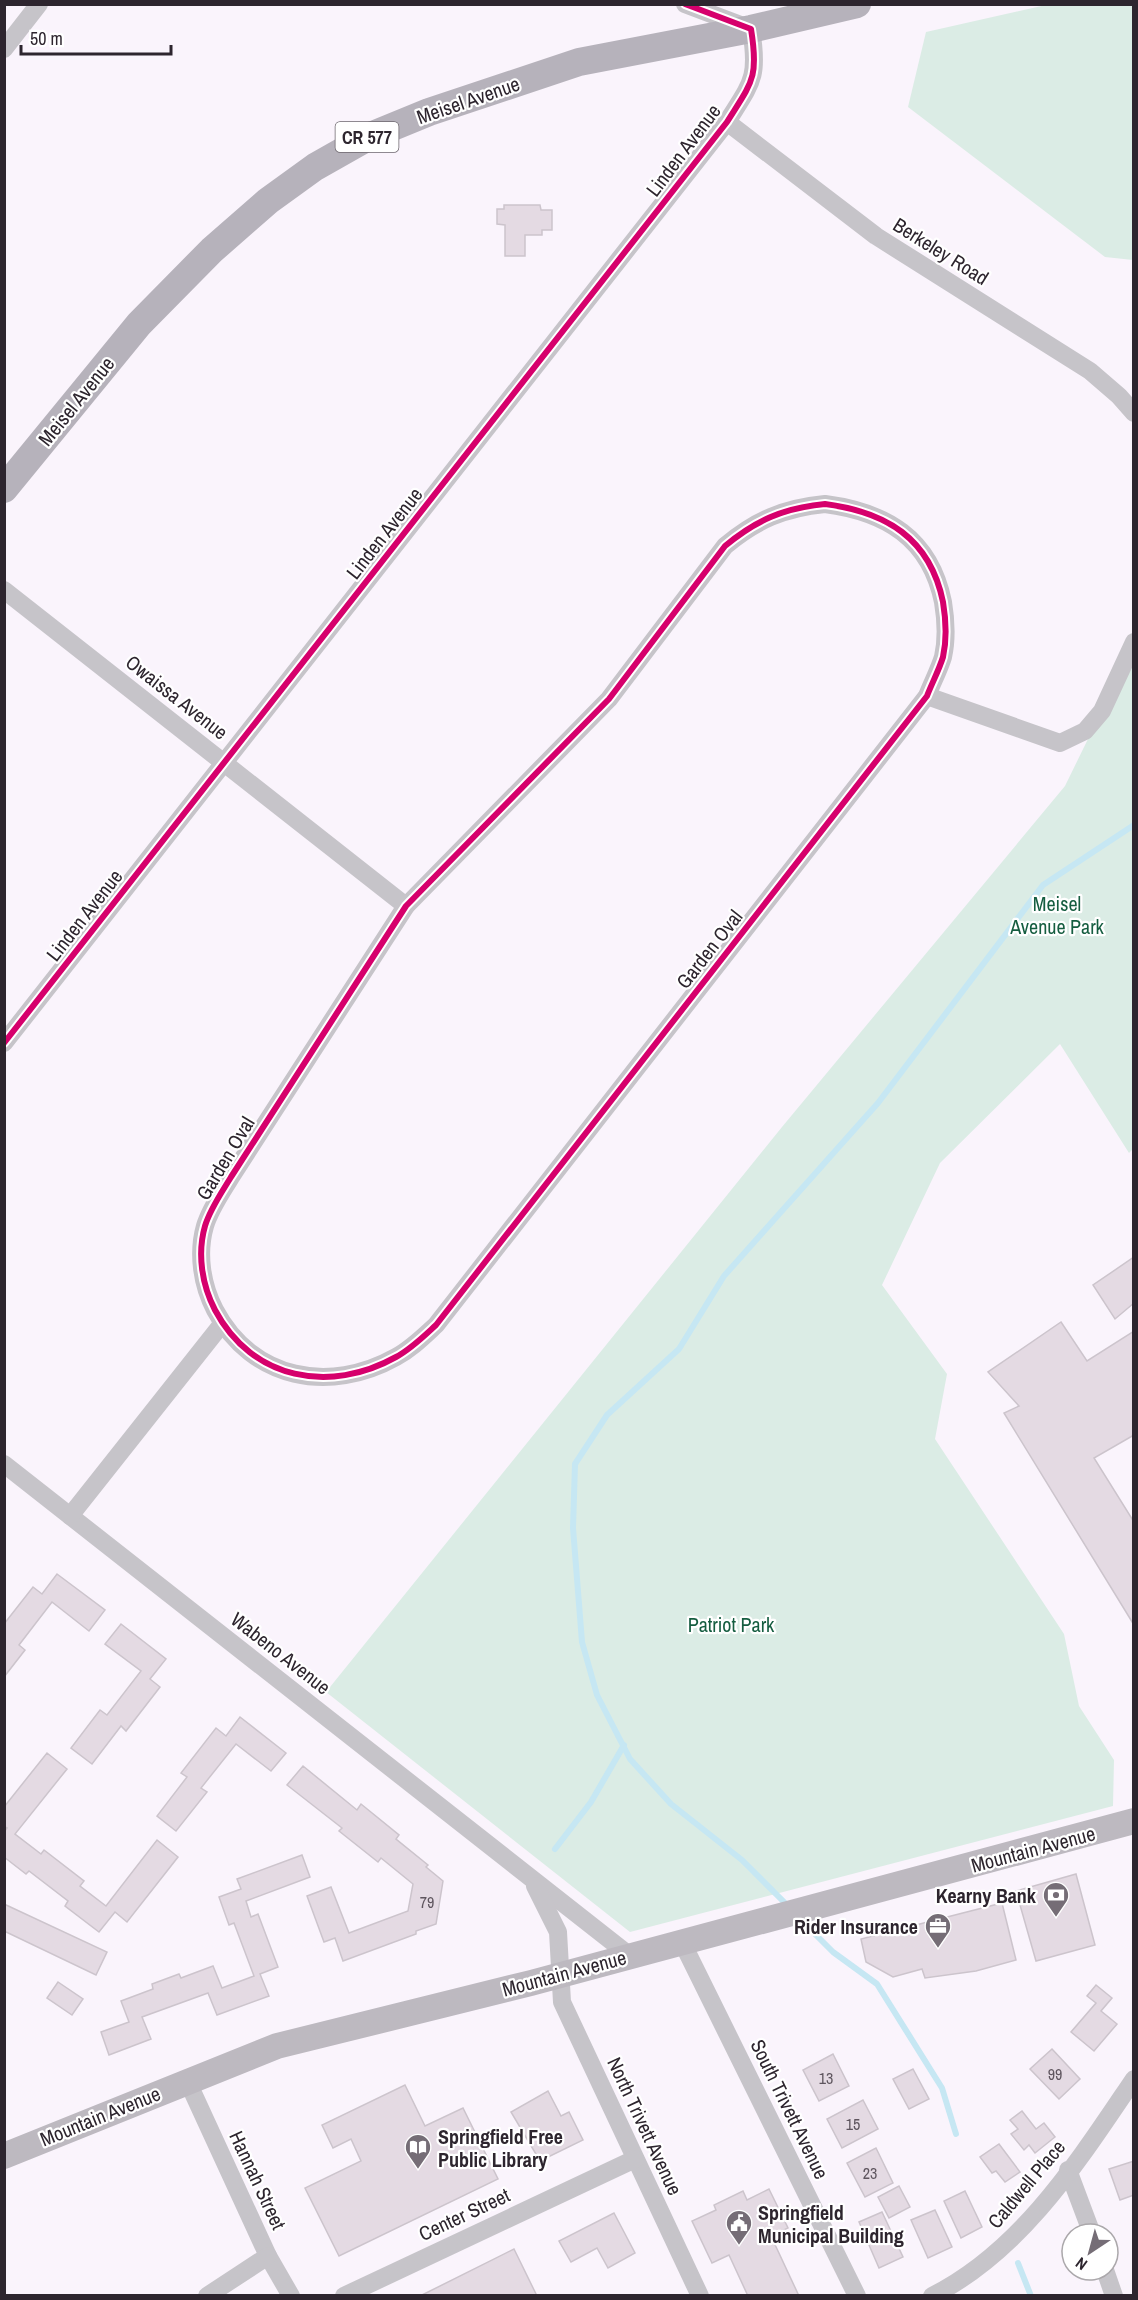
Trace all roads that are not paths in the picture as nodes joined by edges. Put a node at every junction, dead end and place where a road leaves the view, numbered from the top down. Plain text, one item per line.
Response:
1 (39, 4) edge
2 (685, 4) edge
3 (857, 4) edge
4 (751, 30) junction
5 (4, 49) edge
6 (728, 122) junction
7 (1134, 413) edge
8 (4, 489) edge
9 (4, 590) edge
10 (1134, 642) edge
11 (927, 696) junction
12 (225, 763) junction
13 (406, 906) junction
14 (4, 1043) edge
15 (222, 1324) junction
16 (4, 1464) edge
17 (70, 1516) junction
18 (1134, 1821) edge
19 (530, 1876) junction
20 (682, 1942) junction
21 (629, 1955) junction
22 (558, 1974) junction
23 (1134, 2079) edge
24 (188, 2080) junction
25 (4, 2156) edge
26 (635, 2159) junction
27 (1068, 2170) junction
28 (1088, 2222) edge
29 (268, 2256) junction
30 (207, 2295) edge
31 (291, 2295) edge
32 (344, 2295) edge
33 (700, 2295) edge
34 (858, 2295) edge
35 (932, 2295) edge

1 - 5 street
2 - 4 street
3 - 4 main road, Meisel Avenue / CR 577
4 - 6 street, Linden Avenue
4 - 8 main road, Meisel Avenue / CR 577
6 - 7 street, Berkeley Road
6 - 12 street, Linden Avenue
9 - 12 street, Owaissa Avenue
10 - 11 street
11 - 13 street, Garden Oval
11 - 15 street, Garden Oval
12 - 13 street, Owaissa Avenue
12 - 14 street, Linden Avenue
13 - 15 street, Garden Oval
15 - 17 street
16 - 17 street, Wabeno Avenue
17 - 19 street, Wabeno Avenue
18 - 20 street, Mountain Avenue
19 - 21 street, Wabeno Avenue
19 - 22 street, Wabeno Avenue
20 - 21 street, Mountain Avenue
20 - 34 street, South Trivett Avenue
21 - 22 street, Mountain Avenue
22 - 24 street, Mountain Avenue
22 - 26 street, North Trivett Avenue
23 - 27 street, Caldwell Place
24 - 25 street, Mountain Avenue
24 - 29 street, Hannah Street
26 - 32 street, Center Street
26 - 33 street, North Trivett Avenue
27 - 28 street
27 - 35 street, Caldwell Place
29 - 30 street
29 - 31 street, Hannah Street

